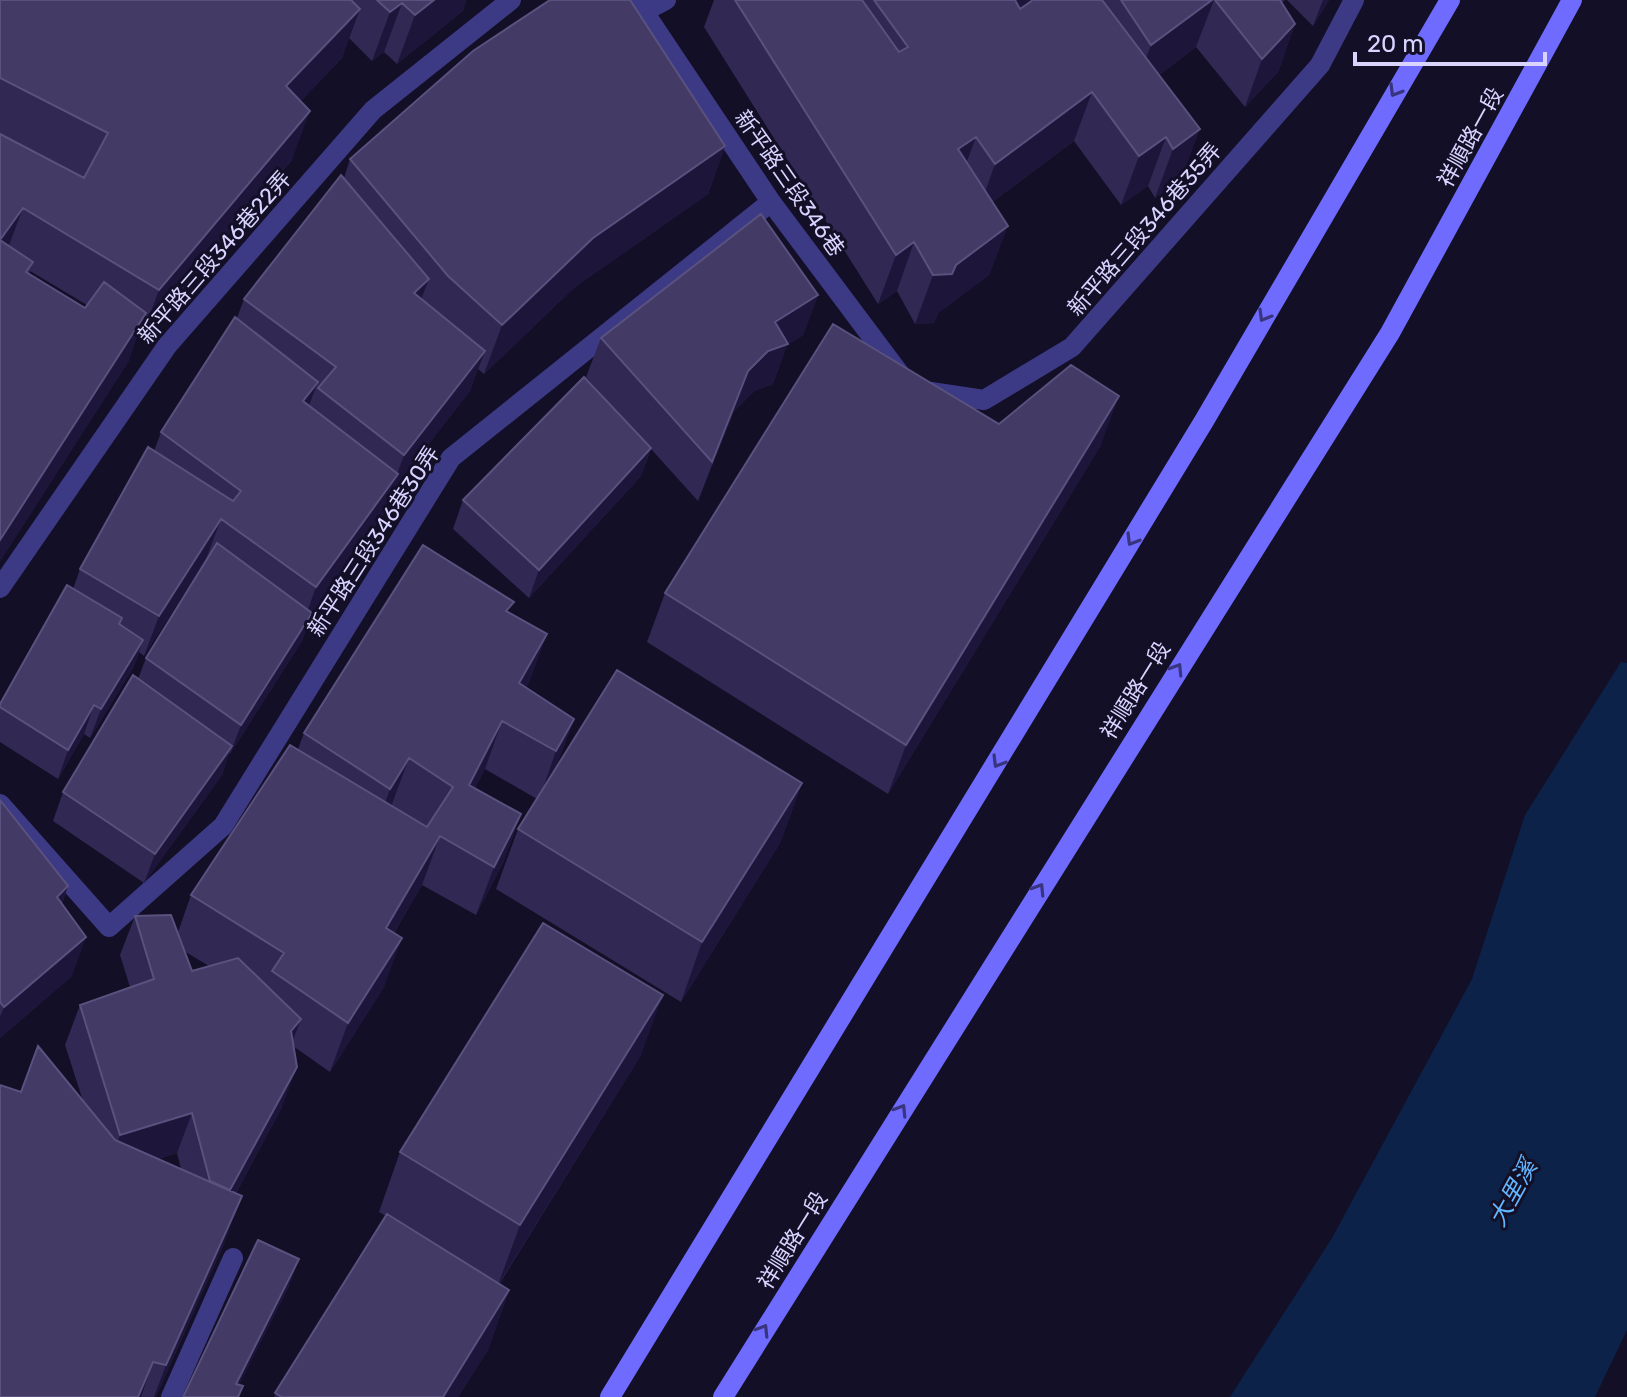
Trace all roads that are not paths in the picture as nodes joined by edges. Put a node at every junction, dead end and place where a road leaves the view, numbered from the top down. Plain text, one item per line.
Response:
1 (511, 0) edge
2 (666, 0) edge
3 (1354, 0) edge
4 (1450, 0) edge
5 (1572, 0) edge
6 (640, 6) edge
7 (771, 202) junction
8 (911, 389) joint
9 (0, 588) edge
10 (0, 804) edge
11 (233, 1258) edge
12 (171, 1397) edge
13 (610, 1397) edge
14 (723, 1397) edge

1 - 9 lane, 新平路三段346巷22弄
2 - 6 lane
3 - 8 lane, 新平路三段346巷35弄
4 -> 13 street
14 -> 5 street, 祥順路一段
6 - 7 lane, 新平路三段346巷
7 - 8 lane, 新平路三段346巷
7 - 10 lane, 新平路三段346巷30弄
11 - 12 lane

